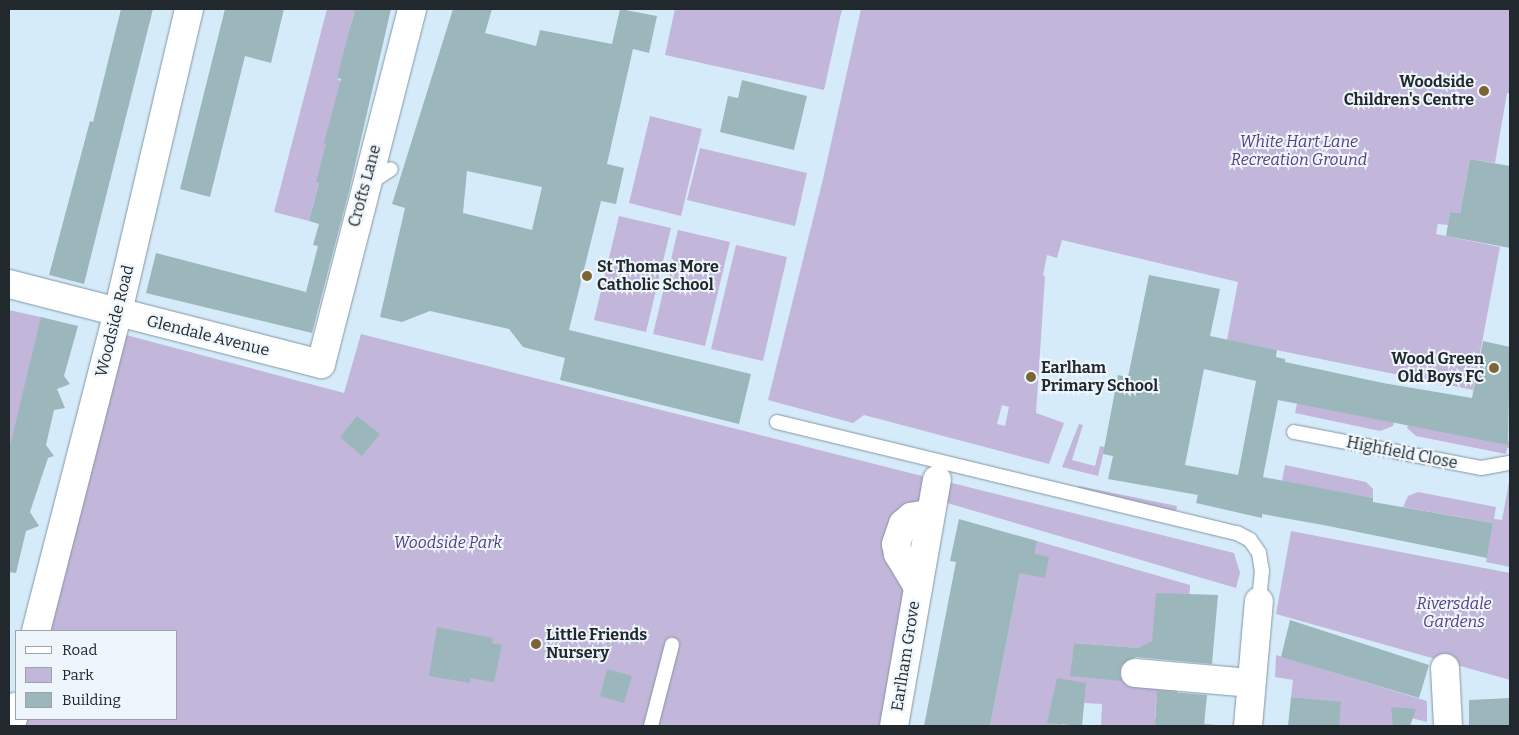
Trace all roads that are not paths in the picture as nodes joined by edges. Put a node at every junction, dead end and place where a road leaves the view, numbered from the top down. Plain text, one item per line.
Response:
1 (189, 9) edge
2 (412, 9) edge
3 (391, 169) dead end
4 (366, 185) junction
5 (9, 284) edge
6 (118, 312) junction
7 (320, 364) joint
8 (777, 422) dead end
9 (1294, 432) dead end
10 (1510, 463) edge
11 (939, 472) junction
12 (1259, 601) joint
13 (36, 630) edge
14 (672, 645) dead end
15 (1445, 668) dead end
16 (1134, 673) dead end
17 (1251, 683) junction
18 (15, 711) edge
19 (11, 726) edge
20 (651, 726) edge
21 (894, 726) edge
22 (1248, 726) edge
23 (1448, 726) edge

1 - 6 street, Woodside Road
2 - 4 street, Crofts Lane
3 - 4 lane
4 - 7 street, Crofts Lane
5 - 6 street, Glendale Avenue
6 - 7 street, Glendale Avenue
6 - 13 street, Woodside Road
8 - 11 lane
9 - 10 lane, Highfield Close
11 - 12 lane
11 - 21 street, Earlham Grove
12 - 17 street
14 - 20 lane
15 - 23 street
16 - 17 street
17 - 22 street
18 - 19 street

